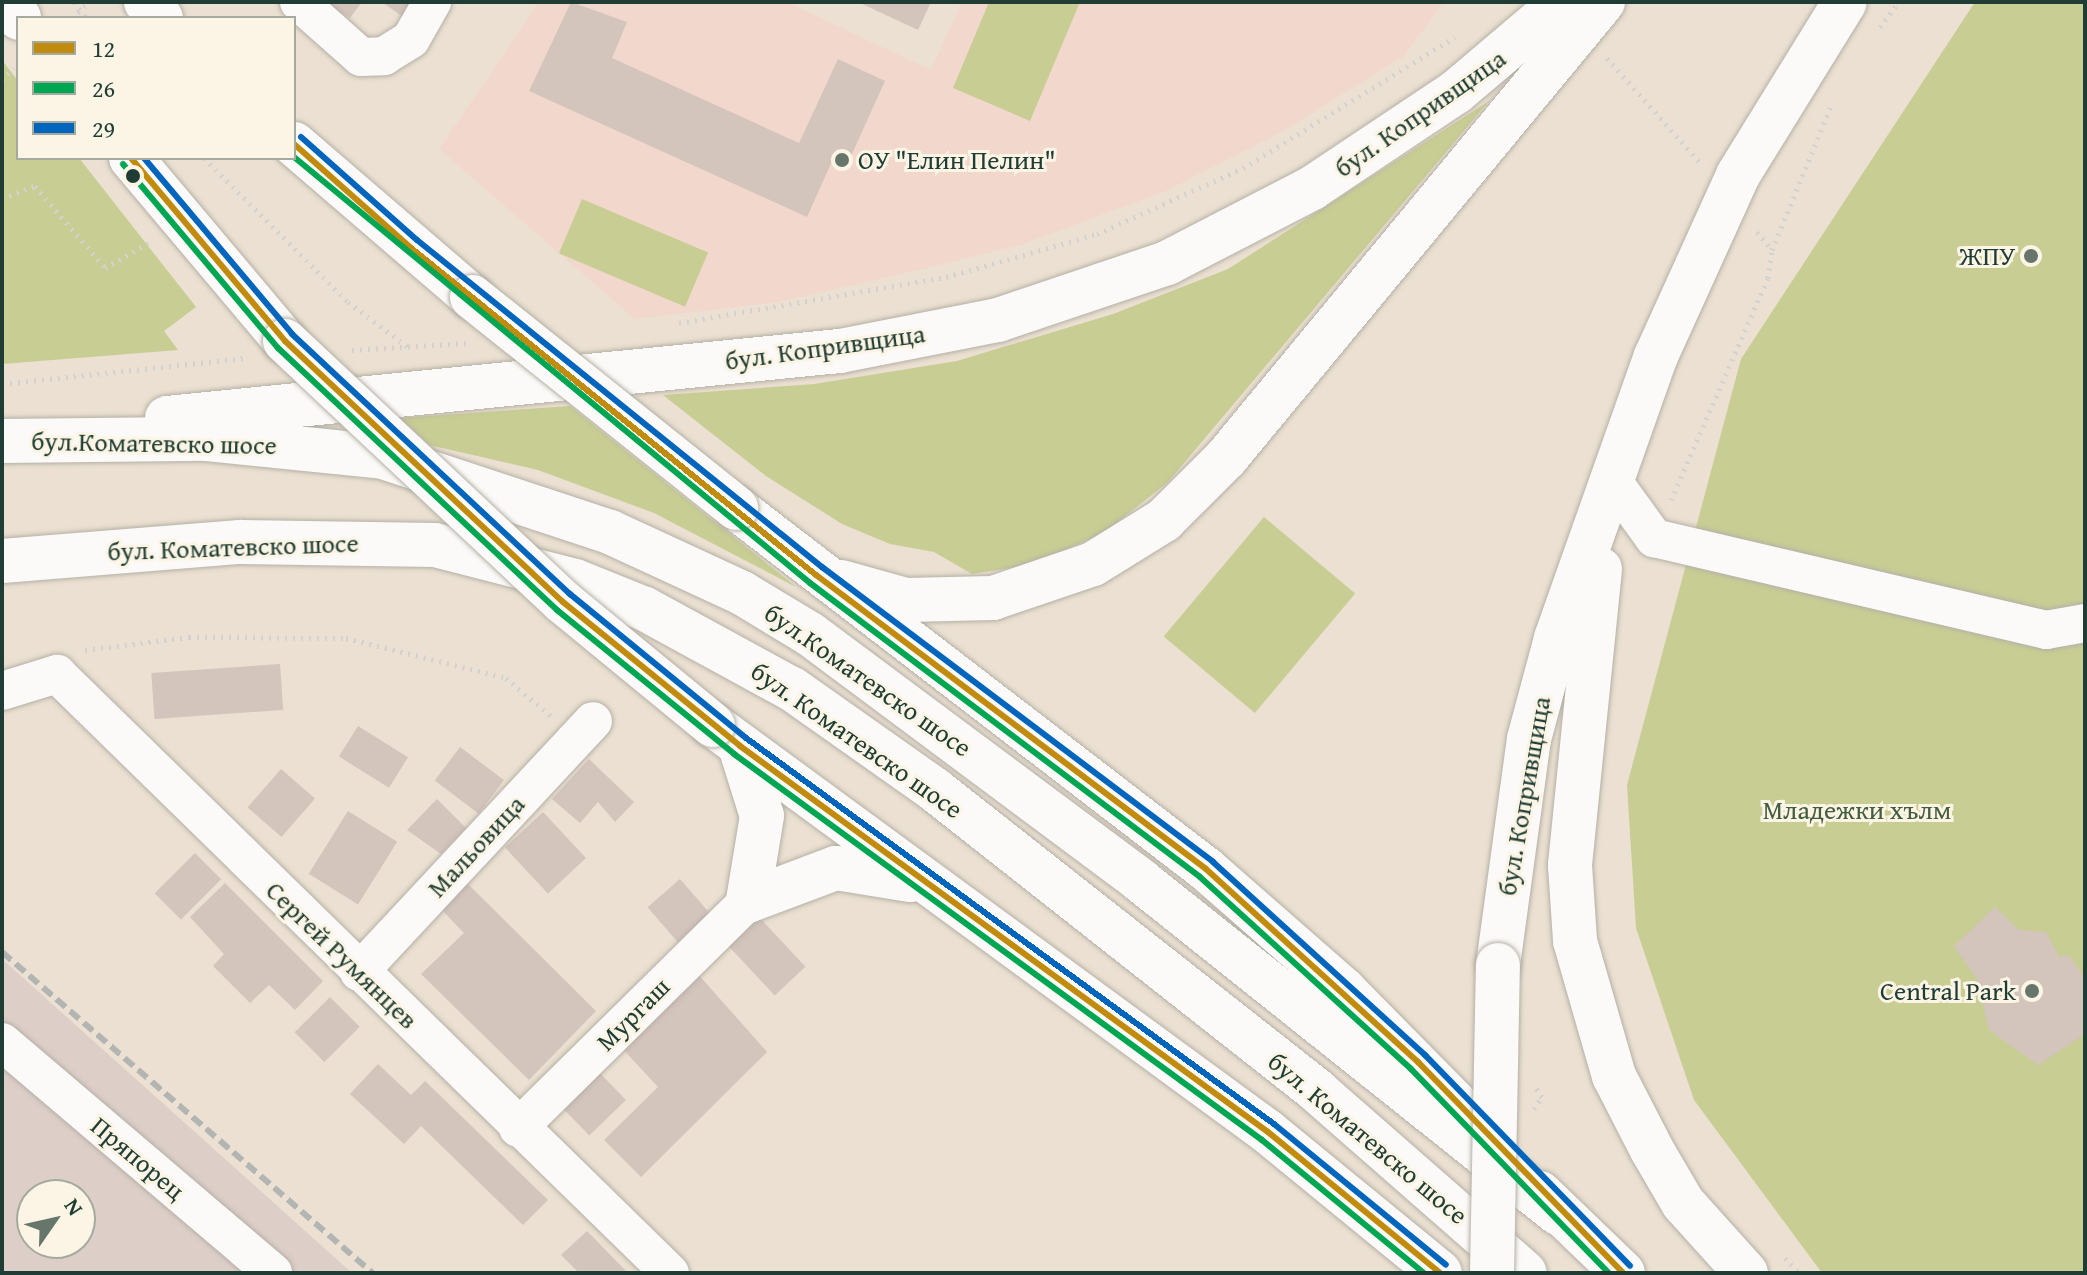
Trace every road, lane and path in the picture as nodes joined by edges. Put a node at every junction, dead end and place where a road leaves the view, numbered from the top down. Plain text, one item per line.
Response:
1 (74, 2) edge
2 (90, 2) edge
3 (299, 2) edge
4 (432, 2) edge
5 (1562, 2) edge
6 (1603, 2) edge
7 (1845, 2) edge
8 (1899, 2) edge
9 (81, 10) junction
10 (76, 16) edge
11 (86, 16) edge
12 (1459, 34) dead end
13 (1871, 40) dead end
14 (1603, 54) dead end
15 (14, 68) dead end
16 (2, 80) edge
17 (1838, 91) dead end
18 (296, 146) edge
19 (132, 160) edge
20 (206, 160) edge
21 (1704, 167) dead end
22 (2, 199) edge
23 (1757, 232) dead end
24 (153, 241) dead end
25 (1772, 250) junction
26 (662, 326) dead end
27 (472, 342) dead end
28 (408, 347) junction
29 (270, 349) junction
30 (342, 351) dead end
31 (2, 384) edge
32 (2, 440) edge
33 (1612, 480) junction
34 (1654, 538) junction
35 (2, 561) edge
36 (816, 575) junction
37 (2085, 623) edge
38 (69, 653) dead end
39 (2, 691) edge
40 (585, 729) joint
41 (727, 735) junction
42 (933, 887) junction
43 (748, 901) junction
44 (359, 972) junction
45 (2, 1042) edge
46 (518, 1128) junction
47 (1558, 1213) junction
48 (1762, 1262) edge
49 (273, 1273) edge
50 (670, 1273) edge
51 (1440, 1273) edge
52 (1492, 1273) edge
53 (1525, 1273) edge
54 (1623, 1273) edge
55 (1799, 1273) edge

1 - 9 path
2 - 9 path
3 - 4 street
5 - 32 main road, бул. Копривщица
6 - 36 main road
7 - 33 main road, бул. Копривщица
8 - 13 path
9 - 10 path
9 - 11 path
12 - 26 path
14 - 21 path
15 - 16 path
17 - 25 path
18 - 36 main road, bridge
19 - 29 main road
20 - 28 path
22 - 24 path
23 - 25 path
25 - 34 path
27 - 28 path
28 - 30 path
29 - 31 path
29 - 41 main road, bridge
32 - 47 main road, бул.Коматевско шосе
33 - 34 street
33 - 48 main road
33 - 52 main road, бул. Копривщица, bridge
34 - 37 street
35 - 53 main road, бул. Коматевско шосе
36 - 47 main road
38 - 40 path
39 - 44 street, Сергей Румянцев
40 - 44 street, Мальовица
41 - 42 main road
41 - 43 main road
42 - 43 main road
42 - 51 main road
43 - 46 street, Мургаш
44 - 46 street, Сергей Румянцев
45 - 49 street, Пряпорец
46 - 50 street, Сергей Румянцев
47 - 54 main road
48 - 55 path

